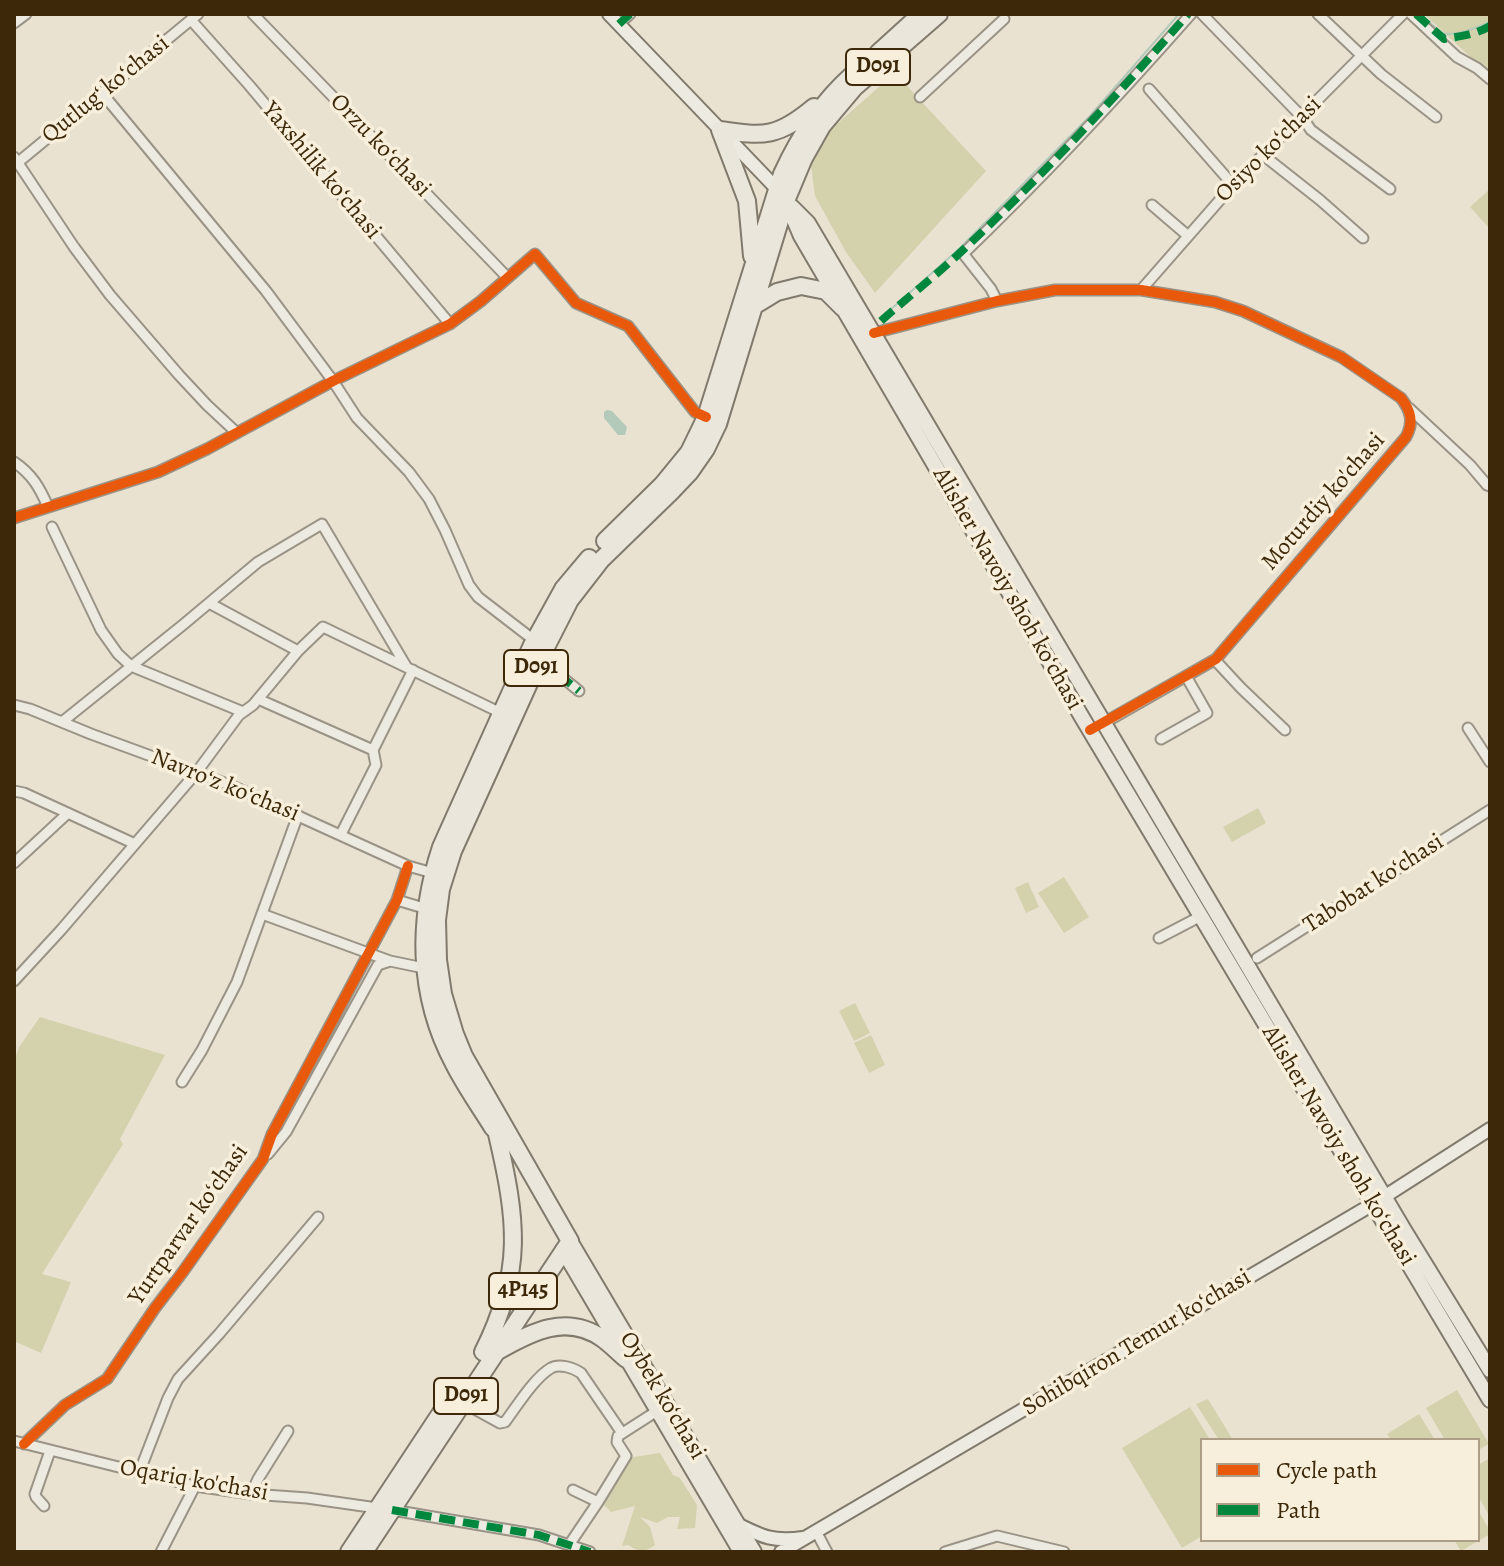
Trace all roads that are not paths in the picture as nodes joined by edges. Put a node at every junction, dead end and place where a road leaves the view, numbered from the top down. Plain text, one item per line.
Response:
1 (26, 14) edge
2 (253, 14) edge
3 (609, 14) edge
4 (630, 14) edge
5 (921, 14) edge
6 (939, 14) edge
7 (1191, 14) edge
8 (1202, 14) edge
9 (1318, 14) edge
10 (1403, 14) edge
11 (1411, 14) edge
12 (195, 17) edge
13 (1004, 19) dead end
14 (14, 23) edge
15 (619, 24) junction
16 (1361, 56) junction
17 (1490, 79) edge
18 (846, 81) junction
19 (1149, 89) dead end
20 (102, 93) junction
21 (920, 97) dead end
22 (1302, 117) junction
23 (1436, 117) dead end
24 (720, 130) junction
25 (1263, 155) junction
26 (15, 162) edge
27 (1233, 185) junction
28 (1390, 189) dead end
29 (782, 195) junction
30 (1152, 205) dead end
31 (1187, 235) junction
32 (1363, 238) dead end
33 (753, 271) junction
34 (507, 277) junction
35 (1141, 290) junction
36 (997, 301) junction
37 (754, 306) junction
38 (843, 308) junction
39 (450, 324) junction
40 (874, 333) junction
41 (333, 381) junction
42 (1408, 407) junction
43 (706, 417) junction
44 (237, 433) junction
45 (14, 462) edge
46 (1490, 486) edge
47 (48, 507) junction
48 (14, 518) edge
49 (52, 527) dead end
50 (209, 603) junction
51 (535, 641) junction
52 (298, 651) junction
53 (540, 659) junction
54 (1215, 660) junction
55 (131, 666) junction
56 (410, 668) junction
57 (1186, 676) junction
58 (579, 691) dead end
59 (258, 699) junction
60 (14, 705) edge
61 (243, 712) junction
62 (501, 713) junction
63 (62, 722) junction
64 (1097, 726) junction
65 (1468, 728) dead end
66 (1285, 730) dead end
67 (1161, 739) dead end
68 (373, 750) junction
69 (1490, 762) edge
70 (196, 773) junction
71 (14, 791) edge
72 (1490, 810) edge
73 (68, 813) junction
74 (298, 815) junction
75 (341, 834) junction
76 (135, 844) junction
77 (14, 863) edge
78 (408, 866) junction
79 (433, 873) junction
80 (397, 900) junction
81 (262, 914) junction
82 (1201, 916) junction
83 (430, 920) junction
84 (1159, 938) dead end
85 (367, 954) junction
86 (1257, 958) dead end
87 (390, 961) junction
88 (424, 968) junction
89 (14, 981) edge
90 (182, 1082) dead end
91 (1490, 1129) edge
92 (497, 1134) junction
93 (263, 1159) junction
94 (1379, 1200) junction
95 (318, 1217) dead end
96 (564, 1241) junction
97 (488, 1353) junction
98 (626, 1359) junction
99 (1490, 1370) edge
100 (1490, 1400) edge
101 (462, 1402) junction
102 (657, 1411) junction
103 (288, 1431) dead end
104 (622, 1433) junction
105 (19, 1443) edge
106 (50, 1451) junction
107 (139, 1473) junction
108 (195, 1486) junction
109 (573, 1490) dead end
110 (251, 1494) junction
111 (598, 1502) junction
112 (44, 1506) dead end
113 (385, 1509) junction
114 (737, 1524) junction
115 (813, 1535) junction
116 (569, 1545) junction
117 (368, 1550) edge
118 (583, 1551) edge
119 (161, 1552) edge
120 (349, 1552) edge
121 (741, 1552) edge
122 (754, 1552) edge
123 (781, 1552) edge
124 (797, 1552) edge
125 (827, 1552) edge
126 (945, 1552) edge
127 (1064, 1552) edge

1 - 14 street
2 - 34 street, Orzu koʻchasi
3 - 15 main road, Alisher Navoiy shoh koʻchasi
4 - 15 street
5 - 18 highway, D091
6 - 29 highway, D091
7 - 36 street
8 - 22 street
9 - 16 street
10 - 16 street, Osiyo koʻchasi
11 - 17 street
12 - 20 street, Qutlugʻ koʻchasi
12 - 39 street, Yaxshilik koʻchasi
13 - 21 street
15 - 24 main road, Alisher Navoiy shoh koʻchasi
16 - 22 street, Osiyo koʻchasi
16 - 23 street
18 - 24 highway
18 - 29 highway, D091
19 - 27 street
20 - 26 street, Qutlugʻ koʻchasi
20 - 41 street
22 - 25 street, Osiyo koʻchasi
22 - 28 street
24 - 29 main road, Alisher Navoiy shoh koʻchasi
24 - 33 highway
25 - 27 street, Osiyo koʻchasi
25 - 32 street
26 - 44 street
27 - 31 street, Osiyo koʻchasi
29 - 33 highway, D091
29 - 37 highway, D091
29 - 38 main road, Alisher Navoiy shoh koʻchasi
29 - 40 main road
30 - 31 street
31 - 35 street, Osiyo koʻchasi
33 - 43 highway, D091
34 - 39 street
34 - 43 street
35 - 36 street
35 - 42 street
36 - 40 street
37 - 38 highway
37 - 53 highway, D091
38 - 64 main road, Alisher Navoiy shoh koʻchasi
39 - 41 street
40 - 64 main road
41 - 44 street
41 - 51 street
42 - 46 street
42 - 54 street, Moturdiy ko'chasi
43 - 51 highway, D091
44 - 47 street
45 - 47 street
47 - 48 street
49 - 55 street
50 - 52 street
50 - 55 street
50 - 56 street
51 - 62 highway, D091
52 - 56 street
52 - 59 street
53 - 58 street
53 - 83 highway, D091
54 - 57 street, Moturdiy ko'chasi
54 - 66 street
55 - 61 street
55 - 63 street
56 - 62 street
56 - 68 street
57 - 64 street, Moturdiy ko'chasi
57 - 67 street
59 - 61 street
59 - 68 street
60 - 63 street, Navroʻz koʻchasi
61 - 70 street
62 - 79 highway, D091
63 - 70 street, Navroʻz koʻchasi
64 - 82 main road, Alisher Navoiy shoh koʻchasi
64 - 94 main road, Alisher Navoiy shoh koʻchasi
65 - 69 street
68 - 75 street
70 - 74 street, Navroʻz koʻchasi
70 - 76 street
71 - 73 street
72 - 86 street, Tabobat koʻchasi
73 - 76 street
73 - 77 street
74 - 75 street, Navroʻz koʻchasi
74 - 81 street
75 - 78 street, Navroʻz koʻchasi
76 - 89 street
78 - 79 street, Navroʻz koʻchasi
78 - 80 street, Yurtparvar koʻchasi
79 - 83 highway, D091
80 - 83 street
80 - 85 street, Yurtparvar koʻchasi
81 - 85 street
81 - 90 street
82 - 84 street
82 - 94 main road, Alisher Navoiy shoh koʻchasi
83 - 88 highway, D091
83 - 96 highway, D091
85 - 87 street
85 - 93 street, Yurtparvar koʻchasi
87 - 88 street
87 - 93 street
88 - 92 highway, D091
91 - 94 main road, Sohibqiron Temur koʻchasi
92 - 96 highway, D091
92 - 97 highway, D091
93 - 105 street, Yurtparvar koʻchasi
94 - 99 main road, Alisher Navoiy shoh koʻchasi
94 - 100 main road, Alisher Navoiy shoh koʻchasi
94 - 115 main road, Sohibqiron Temur koʻchasi
95 - 107 street
96 - 97 highway, 4P145
96 - 98 main road, Oybek ko‘chasi
96 - 114 main road, Oybek ko‘chasi
97 - 98 highway
97 - 101 highway, D091
97 - 113 highway, D091
98 - 102 main road, Oybek ko‘chasi
101 - 104 street
101 - 113 highway, D091
102 - 104 street
102 - 121 main road, Oybek ko‘chasi
103 - 110 street
104 - 111 street
105 - 106 street, Oqariq ko'chasi
106 - 107 street, Oqariq ko'chasi
106 - 112 street
107 - 108 street, Oqariq ko'chasi
108 - 110 street, Oqariq ko'chasi
108 - 119 street
109 - 111 street
110 - 113 street, Oqariq ko'chasi
111 - 116 street
113 - 116 street, Oqariq ko'chasi
113 - 117 highway, D091
113 - 120 highway, D091
114 - 115 main road
114 - 122 main road, Oybek ko‘chasi
115 - 123 main road, Sohibqiron Temur koʻchasi
115 - 124 main road
115 - 125 street
116 - 118 street, Oqariq ko'chasi
126 - 127 street

